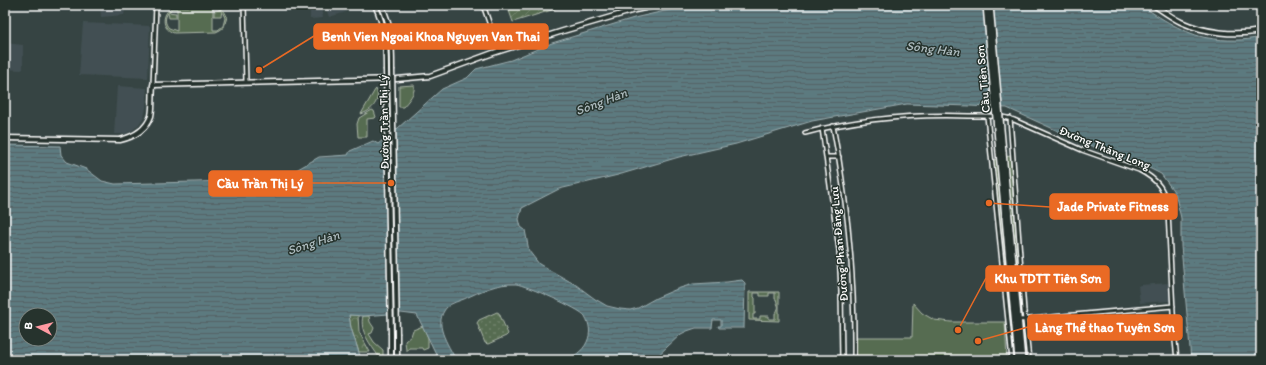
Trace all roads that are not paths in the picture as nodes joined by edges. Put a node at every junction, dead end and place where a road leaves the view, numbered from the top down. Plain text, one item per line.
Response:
1 (156, 5) edge
2 (244, 5) edge
3 (375, 5) edge
4 (381, 5) edge
5 (483, 5) edge
6 (659, 5) edge
7 (986, 5) edge
8 (990, 5) edge
9 (1154, 5) edge
10 (1261, 30) edge
11 (499, 52) junction
12 (246, 82) junction
13 (153, 85) junction
14 (987, 116) junction
15 (1010, 118) junction
16 (833, 126) junction
17 (822, 128) junction
18 (805, 133) dead end
19 (5, 138) edge
20 (1001, 152) junction
21 (826, 157) junction
22 (839, 157) junction
23 (1173, 306) junction
24 (1025, 319) junction
25 (1014, 320) junction
26 (391, 360) edge
27 (397, 360) edge
28 (842, 360) edge
29 (854, 360) edge
30 (1012, 360) edge
31 (1018, 360) edge
32 (1022, 360) edge
33 (1029, 360) edge
34 (1177, 360) edge

1 - 13 street
2 - 12 street
3 - 26 main road, Đường Trần Thị Lý, bridge
4 - 27 main road, Đường Trần Thị Lý, bridge
5 - 11 street
6 - 11 main road
7 - 20 highway, Cầu Tiên Sơn, bridge
8 - 20 highway, Cầu Tiên Sơn, bridge
9 - 10 main road
11 - 12 main road
12 - 13 main road
13 - 19 main road
14 - 15 street, Đường Thăng Long
14 - 16 street, Đường Thăng Long
14 - 25 street
15 - 23 street, Đường Thăng Long
15 - 24 street
16 - 17 street, Đường Thăng Long
16 - 22 street, Đường Phan Đăng Lưu
17 - 18 street, Đường Thăng Long
17 - 21 street, Đường Phan Đăng Lưu
20 - 25 highway
21 - 22 street
21 - 28 street, Đường Phan Đăng Lưu
22 - 29 street, Đường Phan Đăng Lưu
23 - 24 street
23 - 34 street, Đường Thăng Long
24 - 25 street
24 - 33 street
25 - 30 street
25 - 31 highway
25 - 32 highway

